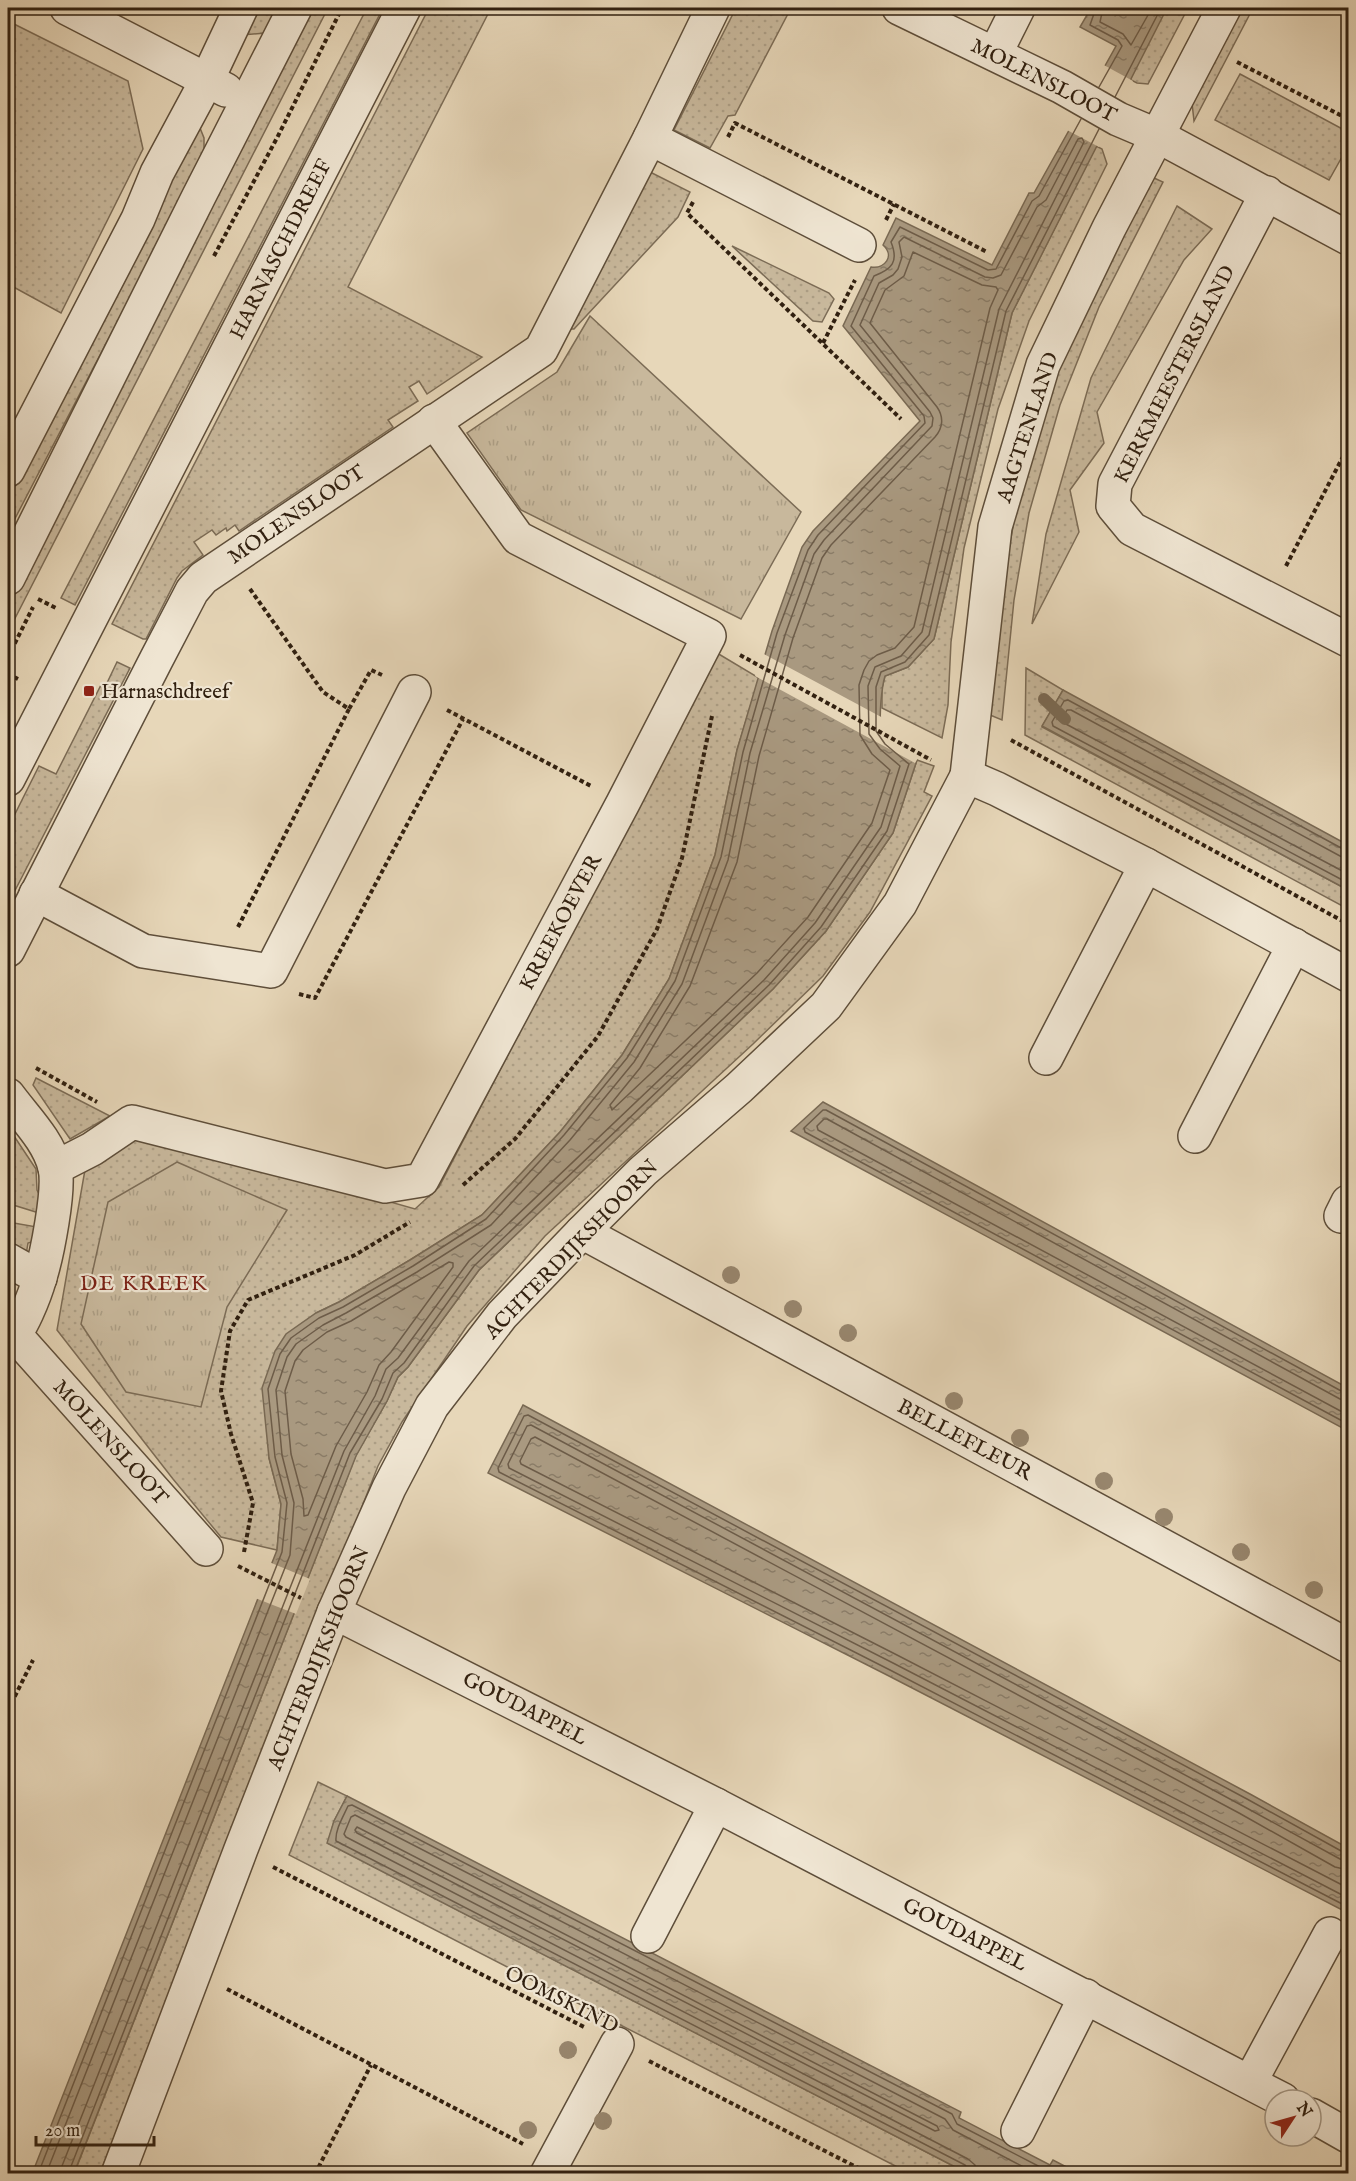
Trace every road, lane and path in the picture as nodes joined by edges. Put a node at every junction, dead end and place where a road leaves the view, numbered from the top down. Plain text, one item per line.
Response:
1 (67, 8) edge
2 (241, 8) edge
3 (295, 8) edge
4 (404, 8) edge
5 (899, 8) edge
6 (1018, 8) edge
7 (1224, 8) edge
8 (705, 10) edge
9 (995, 54) junction
10 (1238, 62) dead end
11 (207, 80) junction
12 (247, 100) junction
13 (1348, 119) edge
14 (1158, 135) junction
15 (650, 138) junction
16 (1267, 193) junction
17 (1348, 238) edge
18 (859, 245) dead end
19 (434, 420) junction
20 (1348, 447) edge
21 (8, 470) edge
22 (8, 578) edge
23 (1269, 599) junction
24 (1348, 640) edge
25 (748, 659) dead end
26 (8, 674) edge
27 (20, 680) dead end
28 (414, 692) dead end
29 (350, 709) dead end
30 (463, 719) dead end
31 (1011, 740) dead end
32 (920, 754) dead end
33 (967, 777) junction
34 (8, 778) edge
35 (1146, 865) junction
36 (36, 894) junction
37 (1348, 924) edge
38 (1294, 945) junction
39 (8, 950) edge
40 (220, 963) junction
41 (271, 971) junction
42 (1348, 975) edge
43 (1046, 1058) dead end
44 (29, 1066) dead end
45 (8, 1095) edge
46 (132, 1122) junction
47 (1195, 1136) dead end
48 (55, 1167) junction
49 (582, 1233) junction
50 (8, 1260) edge
51 (40, 1278) junction
52 (12, 1339) edge
53 (206, 1548) dead end
54 (246, 1570) dead end
55 (304, 1600) dead end
56 (334, 1612) junction
57 (1348, 1646) edge
58 (33, 1660) dead end
59 (8, 1710) edge
60 (716, 1805) junction
61 (241, 1849) junction
62 (1330, 1934) dead end
63 (648, 1936) dead end
64 (194, 1972) junction
65 (1086, 1996) junction
66 (616, 2044) junction
67 (371, 2065) junction
68 (1250, 2082) junction
69 (1263, 2089) edge
70 (1323, 2122) edge
71 (1018, 2131) dead end
72 (1348, 2136) edge
73 (550, 2167) edge
74 (118, 2174) edge
75 (315, 2174) edge
76 (870, 2174) edge

1 - 11 street
2 - 11 street
3 - 12 street
4 - 34 street, HARNASCHDREEF
5 - 9 street, MOLENSLOOT
6 - 9 street
7 - 14 street, AAGTENLAND
8 - 15 street, MOLENSLOOT
9 - 14 street, MOLENSLOOT
10 - 13 path
11 - 12 street
11 - 21 street
12 - 22 street
14 - 16 street, MOLENSLOOT
14 - 33 street, AAGTENLAND
15 - 18 street
15 - 19 street, MOLENSLOOT
16 - 17 street, MOLENSLOOT
16 - 23 street, KERKMEESTERSLAND
19 - 36 street, MOLENSLOOT
19 - 46 street, KREEKOEVER
20 - 23 path
23 - 24 street, KERKMEESTERSLAND
25 - 32 path
26 - 27 path
28 - 41 street
29 - 40 path
30 - 41 path
31 - 37 path
33 - 35 street
33 - 49 street, ACHTERDIJKSHOORN
35 - 38 street
35 - 43 street
36 - 39 street, MOLENSLOOT
36 - 40 street
38 - 42 street
38 - 47 street
40 - 41 street
44 - 46 path
45 - 48 street, MOLENSLOOT
46 - 48 street
48 - 51 street, MOLENSLOOT
49 - 56 street, ACHTERDIJKSHOORN
49 - 57 street, BELLEFLEUR
50 - 51 street
51 - 52 street, MOLENSLOOT
52 - 53 street, MOLENSLOOT
54 - 55 path
56 - 60 street, GOUDAPPEL
56 - 61 street, ACHTERDIJKSHOORN
58 - 59 path
60 - 63 street
60 - 65 street, GOUDAPPEL
61 - 64 street, ACHTERDIJKSHOORN
61 - 66 path, OOMSKIND
62 - 68 street
64 - 67 path
64 - 74 street, ACHTERDIJKSHOORN
65 - 68 street, GOUDAPPEL
65 - 71 street
66 - 73 street
66 - 76 path, OOMSKIND
67 - 73 path
67 - 75 path
68 - 69 street, GOUDAPPEL
70 - 72 street

